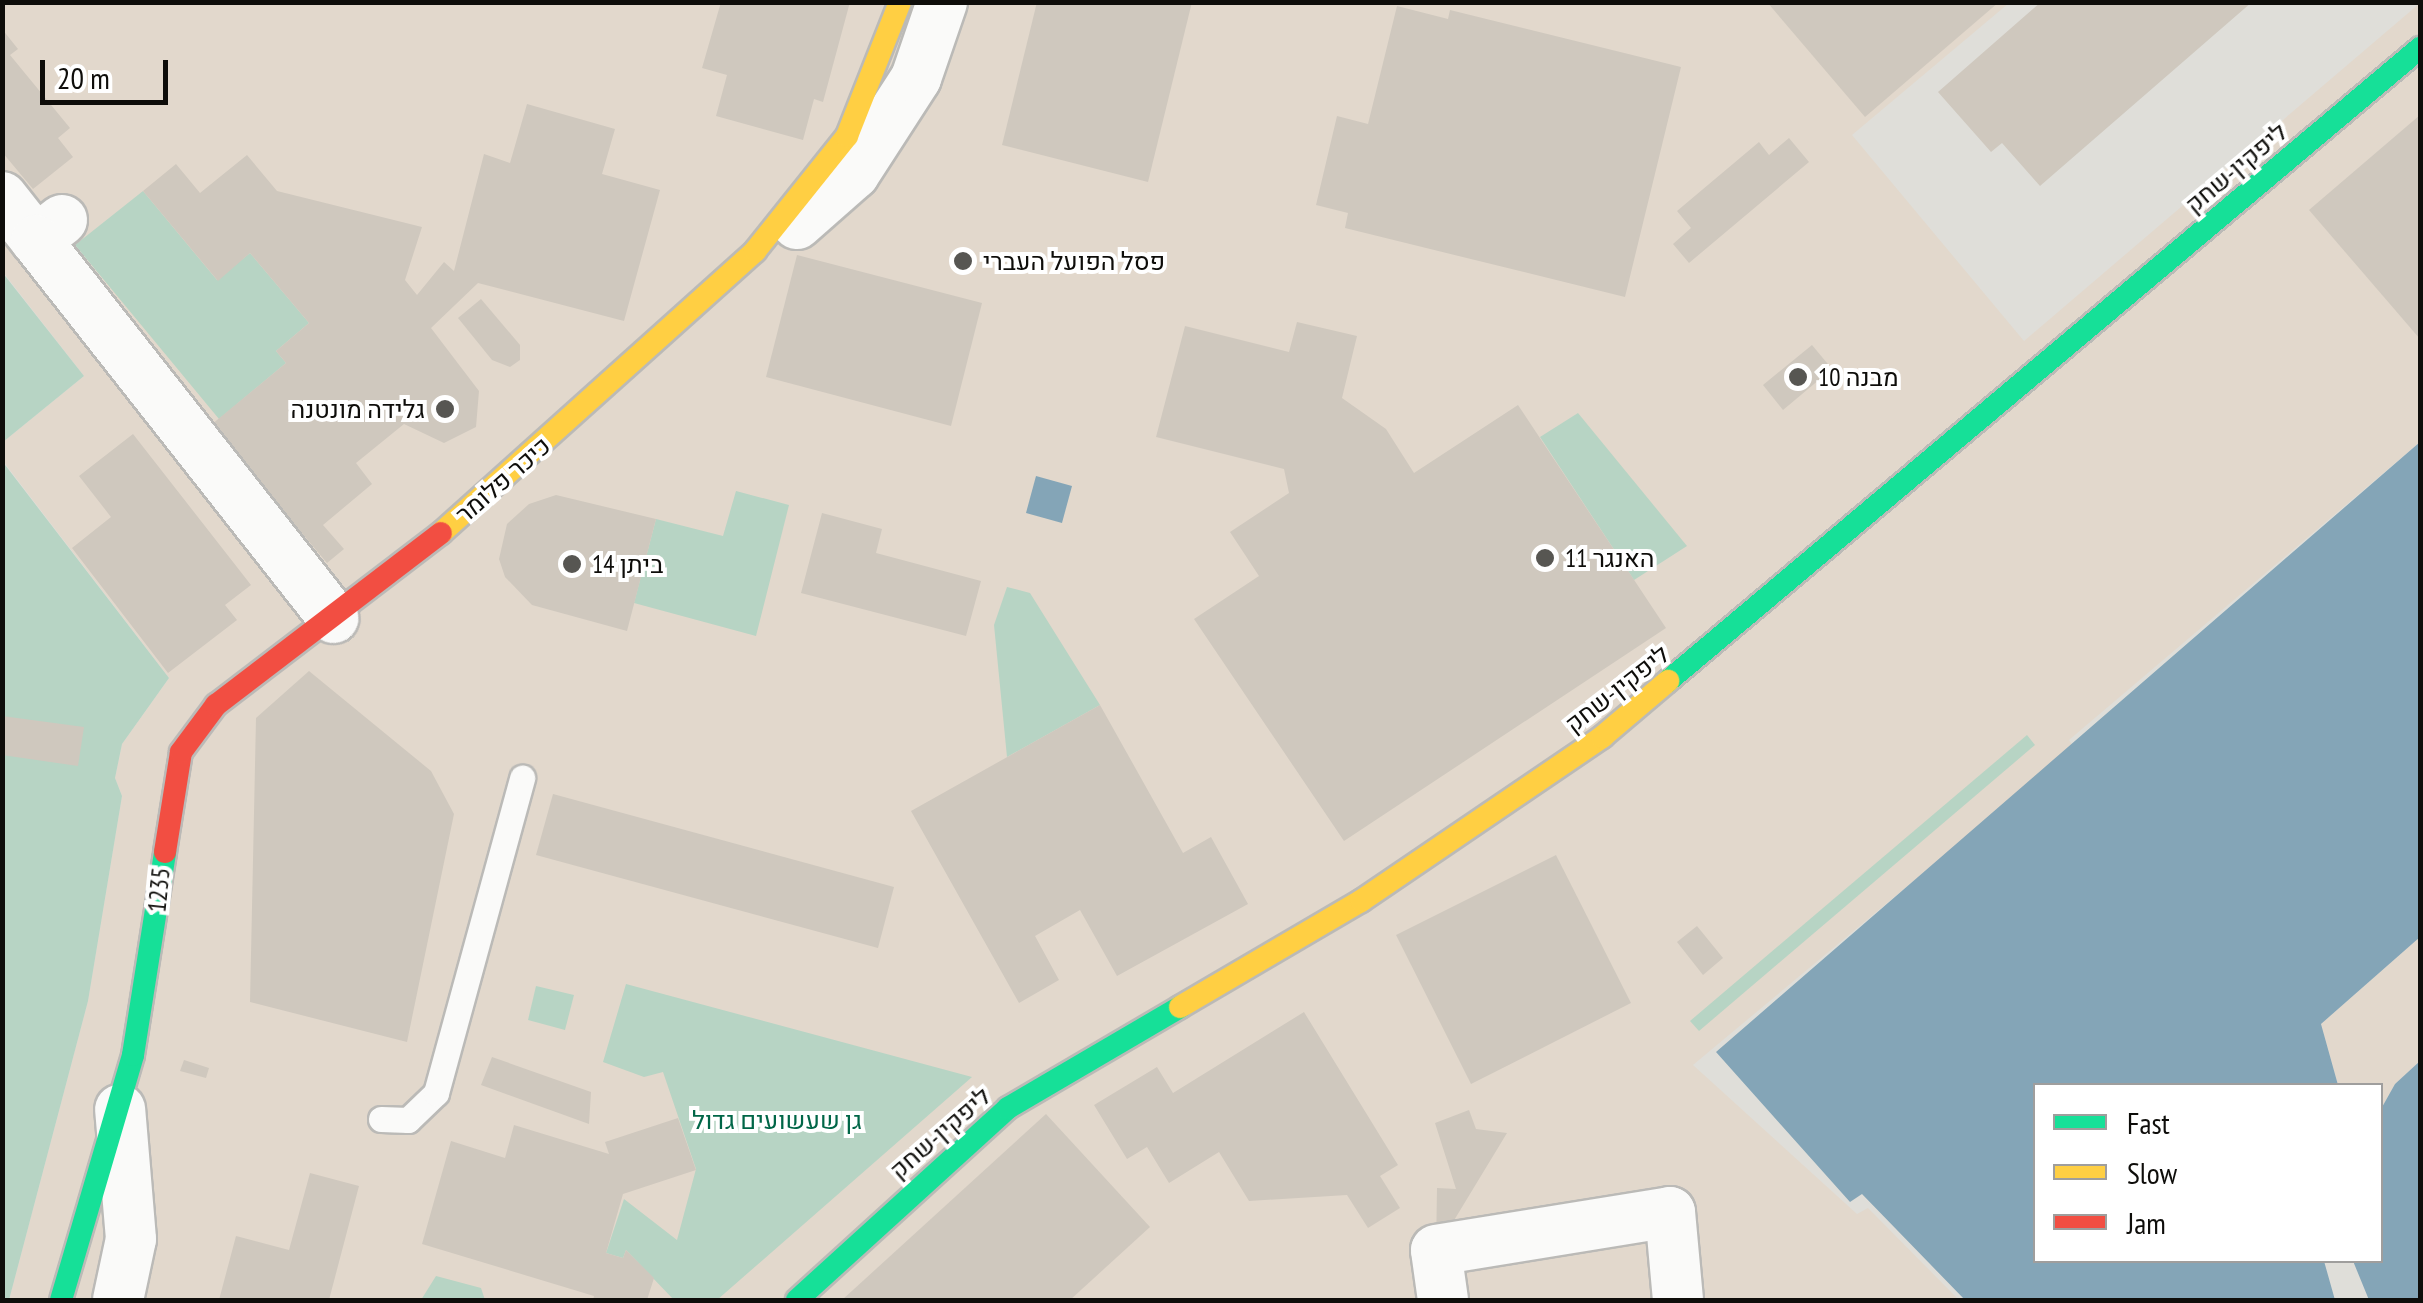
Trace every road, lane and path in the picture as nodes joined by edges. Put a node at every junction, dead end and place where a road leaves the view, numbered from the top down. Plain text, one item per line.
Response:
1 (900, 2) edge
2 (942, 2) edge
3 (2420, 48) edge
4 (2, 197) edge
5 (755, 252) junction
6 (333, 618) junction
7 (236, 690) joint
8 (522, 778) dead end
9 (120, 1109) junction
10 (381, 1119) dead end
11 (61, 1300) edge
12 (89, 1300) edge
13 (118, 1300) edge
14 (796, 1300) edge
15 (1443, 1300) edge
16 (1678, 1300) edge

1 - 5 street, כיכר פלומר
2 - 5 street, כיכר פלומר
3 - 14 street, ליפקין-שחק
4 - 6 street
5 - 6 street, כיכר פלומר
6 - 7 street, כיכר פלומר
7 - 9 street, 1235
8 - 10 lane
9 - 11 street, 1235
9 - 12 street, 1235
9 - 13 street, 1235
15 - 16 street

